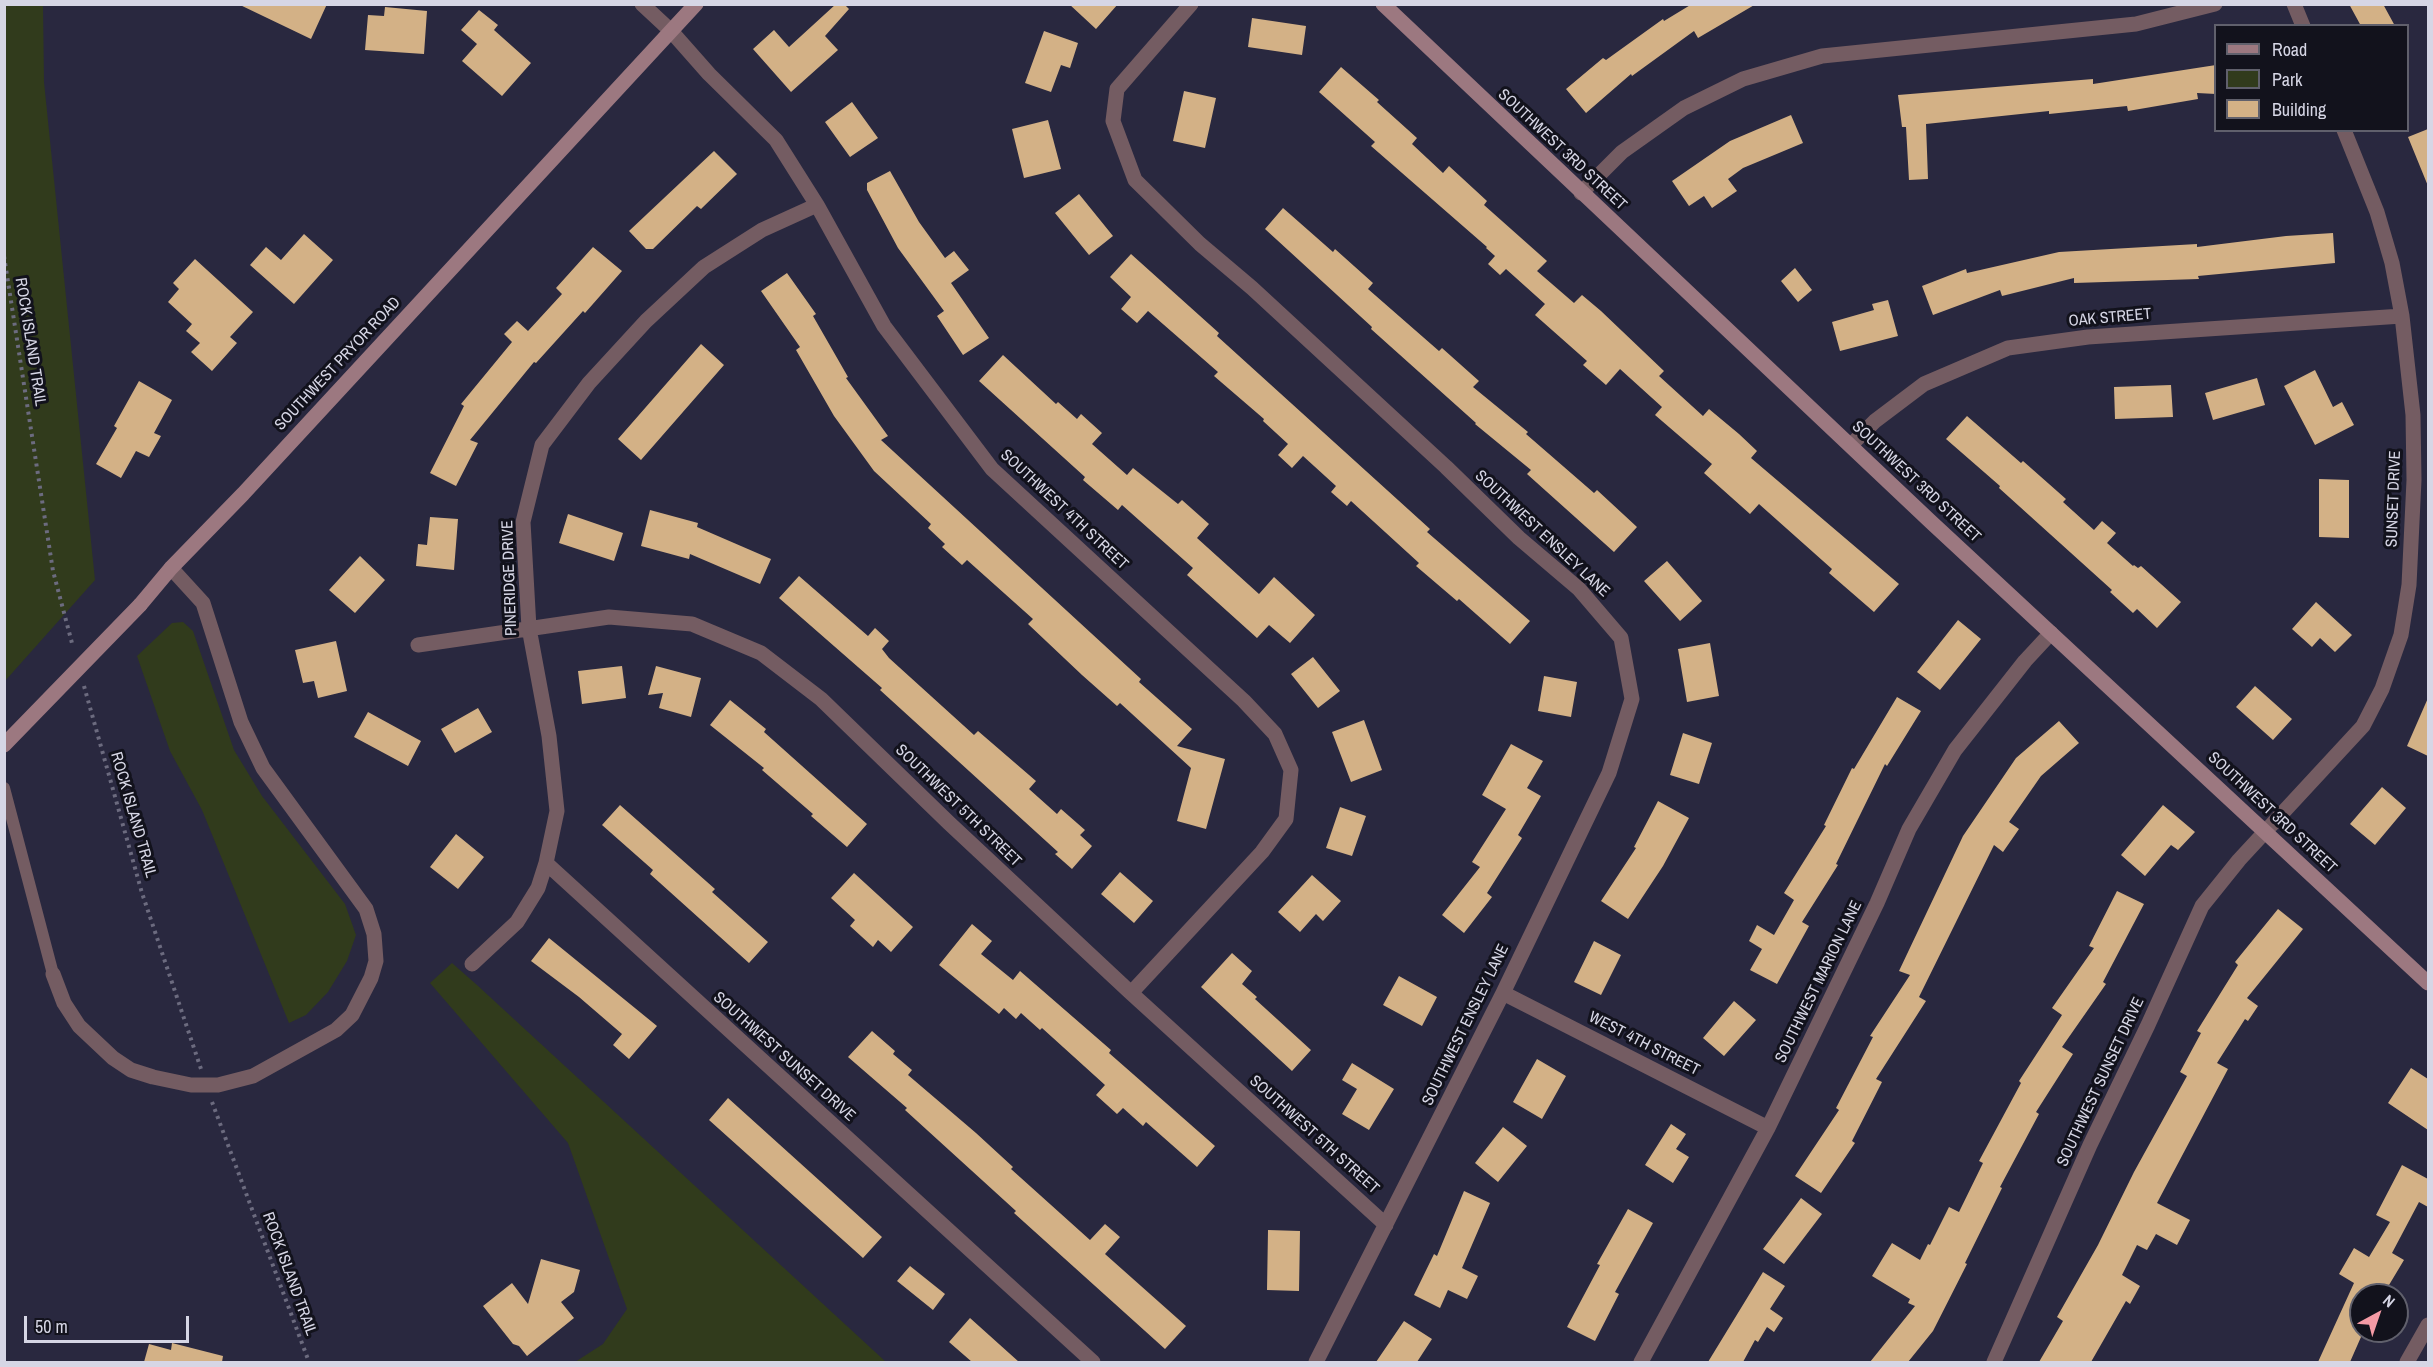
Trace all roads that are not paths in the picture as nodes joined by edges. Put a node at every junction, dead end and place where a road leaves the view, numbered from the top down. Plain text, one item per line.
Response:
1 (642, 4) edge
2 (696, 4) edge
3 (1191, 4) edge
4 (1383, 4) edge
5 (2215, 4) edge
6 (2294, 4) edge
7 (2302, 24) edge
8 (671, 31) junction
9 (2345, 132) edge
10 (1581, 193) junction
11 (817, 205) junction
12 (2402, 316) junction
13 (1851, 445) junction
14 (171, 568) junction
15 (529, 628) junction
16 (2051, 633) junction
17 (418, 645) dead end
18 (4, 745) edge
19 (4, 788) edge
20 (2265, 832) junction
21 (546, 863) junction
22 (472, 964) dead end
23 (53, 974) joint
24 (2428, 983) edge
25 (1131, 993) junction
26 (1503, 993) junction
27 (1768, 1128) junction
28 (1386, 1225) junction
29 (2428, 1325) edge
30 (1093, 1362) edge
31 (1317, 1362) edge
32 (1641, 1362) edge
33 (1994, 1362) edge
34 (2407, 1362) edge

1 - 8 street, SOUTHWEST 4TH STREET
2 - 8 main road, SOUTHWEST PRYOR ROAD
3 - 26 street, SOUTHWEST ENSLEY LANE
4 - 10 main road, SOUTHWEST 3RD STREET
5 - 10 street
6 - 7 street
8 - 11 street, SOUTHWEST 4TH STREET
8 - 14 main road, SOUTHWEST PRYOR ROAD
9 - 12 street, SUNSET DRIVE
10 - 13 main road, SOUTHWEST 3RD STREET
11 - 15 street, PINERIDGE DRIVE
11 - 25 street, SOUTHWEST 4TH STREET
12 - 13 street, OAK STREET
12 - 20 street, SUNSET DRIVE
13 - 16 main road, SOUTHWEST 3RD STREET
14 - 18 main road, SOUTHWEST PRYOR ROAD, bridge
14 - 23 street
15 - 17 street, SOUTHWEST 5TH STREET
15 - 21 street, PINERIDGE DRIVE
15 - 25 street, SOUTHWEST 5TH STREET
16 - 20 main road, SOUTHWEST 3RD STREET
16 - 27 street, SOUTHWEST MARION LANE
19 - 23 lane
20 - 24 main road, SOUTHWEST 3RD STREET
20 - 33 street, SOUTHWEST SUNSET DRIVE
21 - 22 street
21 - 30 street, SOUTHWEST SUNSET DRIVE
25 - 28 street, SOUTHWEST 5TH STREET
26 - 27 street, WEST 4TH STREET
26 - 28 street, SOUTHWEST ENSLEY LANE
27 - 32 street, SOUTHWEST MARION LANE
28 - 31 street, SOUTHWEST ENSLEY LANE
29 - 34 street

